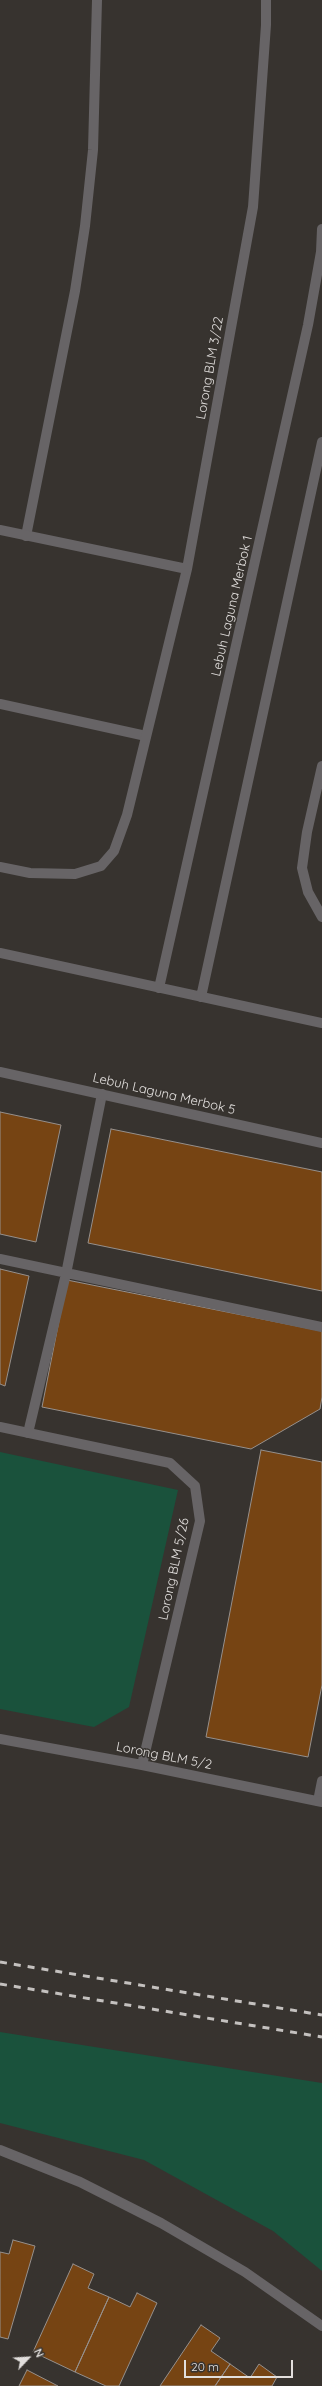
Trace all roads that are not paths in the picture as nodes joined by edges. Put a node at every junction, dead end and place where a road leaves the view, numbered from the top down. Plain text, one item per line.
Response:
1 (97, 0) edge
2 (266, 0) edge
3 (322, 229) edge
4 (322, 442) edge
5 (0, 530) edge
6 (26, 536) junction
7 (186, 569) junction
8 (0, 704) edge
9 (146, 736) junction
10 (322, 766) edge
11 (0, 867) edge
12 (322, 917) edge
13 (0, 953) edge
14 (159, 988) junction
15 (201, 997) junction
16 (322, 1023) edge
17 (0, 1072) edge
18 (102, 1094) junction
19 (322, 1143) edge
20 (0, 1259) edge
21 (66, 1274) junction
22 (322, 1327) edge
23 (0, 1427) edge
24 (28, 1433) junction
25 (0, 1739) edge
26 (142, 1765) junction
27 (322, 1781) edge
28 (320, 1802) edge
29 (0, 2150) edge
30 (322, 2326) edge

1 - 6 street
2 - 7 street, Lorong BLM 3/22
3 - 14 street, Lebuh Laguna Merbok 1
4 - 15 street
5 - 6 street
6 - 7 street
7 - 9 street, Lorong BLM 3/22
8 - 9 street
9 - 11 street, Lorong BLM 3/22
10 - 12 street
13 - 14 street
14 - 15 street
15 - 16 street
17 - 18 street, Lebuh Laguna Merbok 5
18 - 19 street, Lebuh Laguna Merbok 5
18 - 21 street
20 - 21 street
21 - 22 street
21 - 24 street
23 - 24 street, Lorong BLM 5/26
24 - 26 street, Lorong BLM 5/26
25 - 26 street, Lorong BLM 5/2
26 - 28 street, Lorong BLM 5/2
27 - 28 street
29 - 30 street

